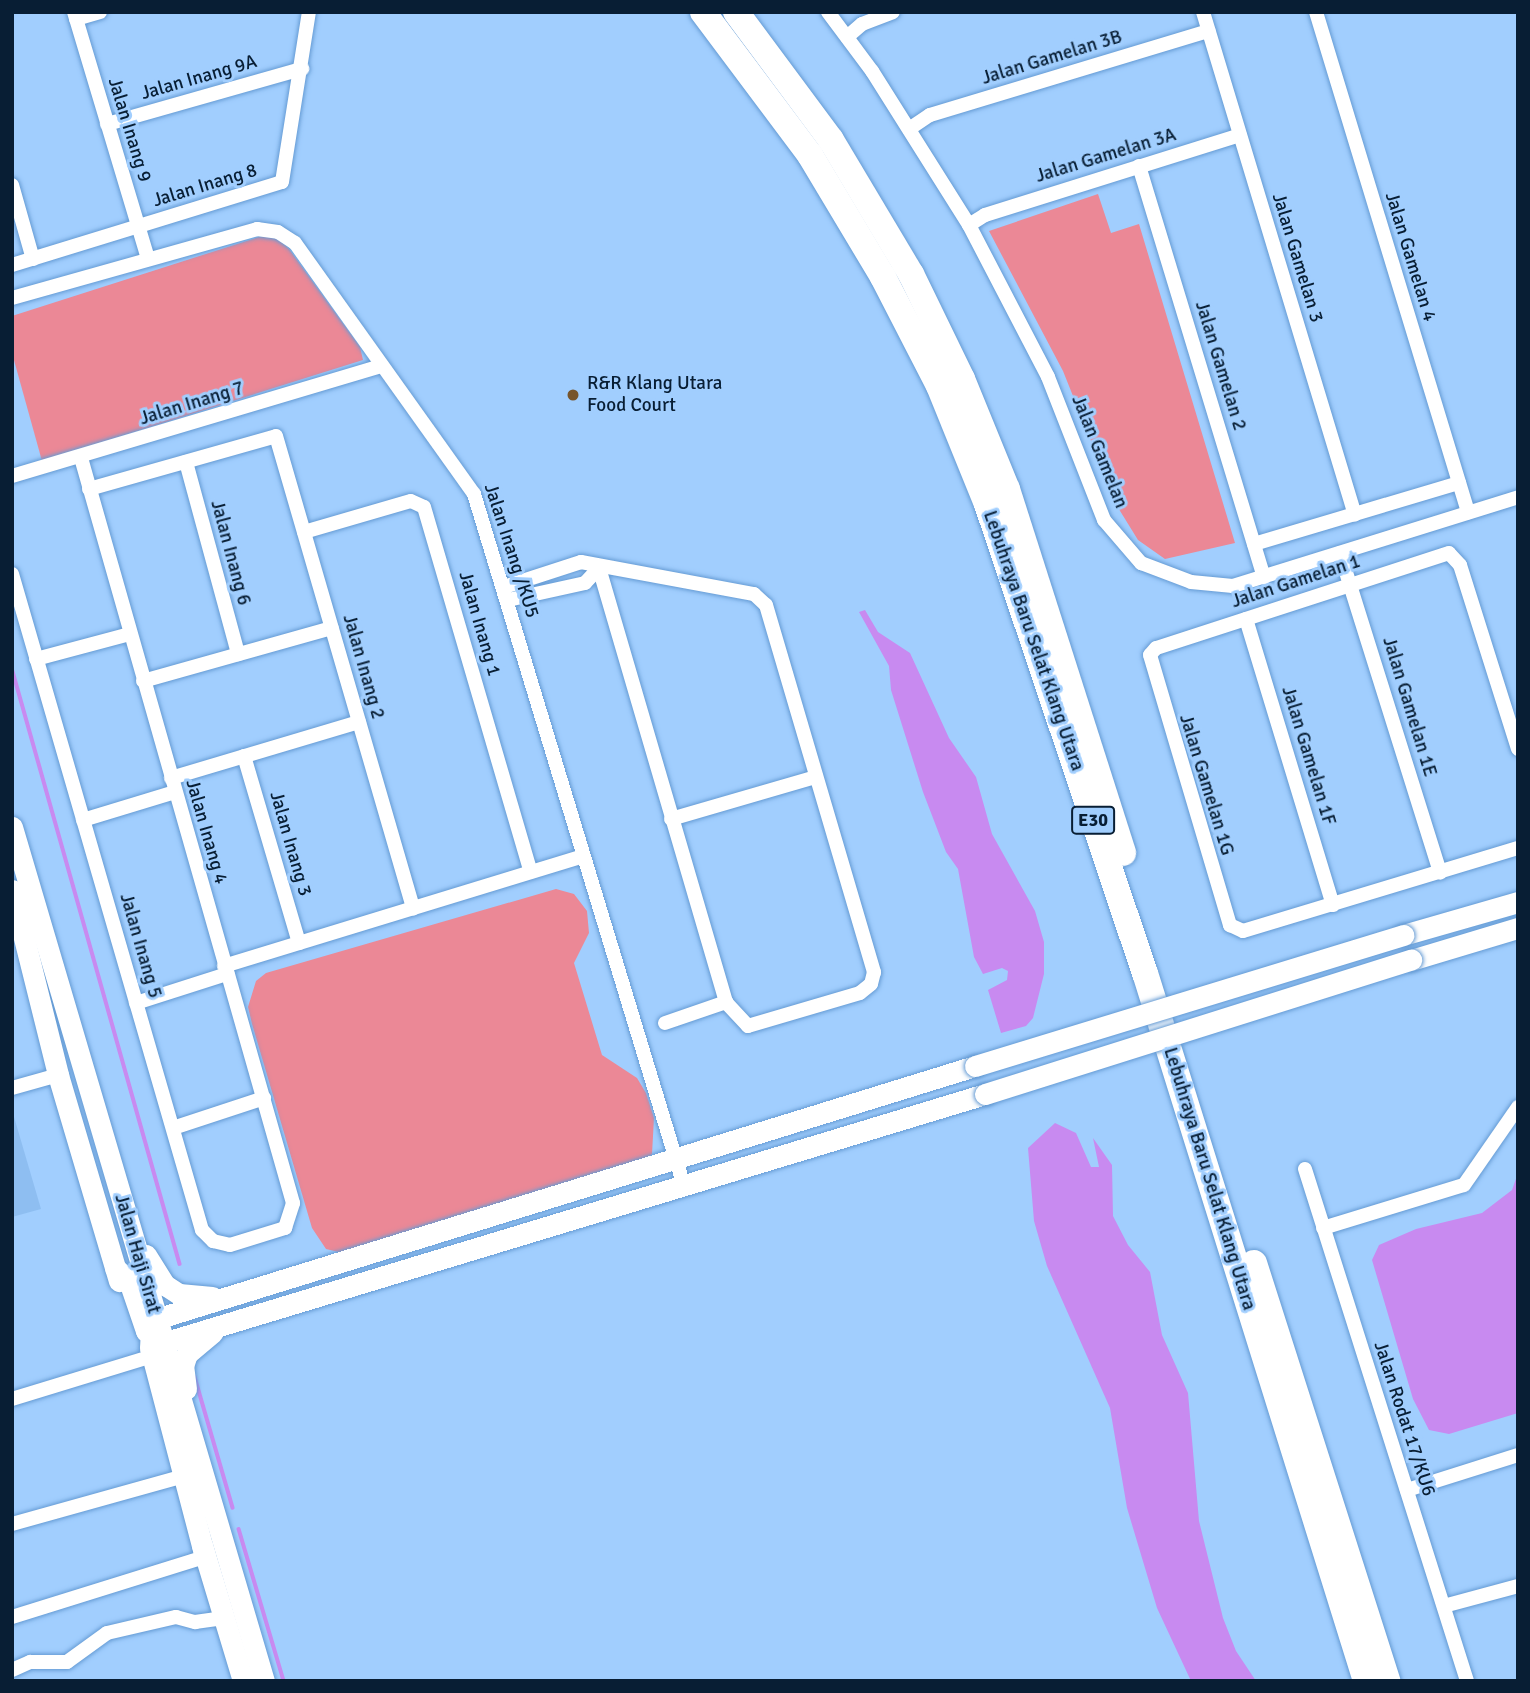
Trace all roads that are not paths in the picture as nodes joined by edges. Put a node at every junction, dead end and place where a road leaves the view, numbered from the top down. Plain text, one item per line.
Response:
1 (100, 12) edge
2 (309, 12) edge
3 (703, 12) edge
4 (736, 12) edge
5 (828, 12) edge
6 (1203, 12) edge
7 (1316, 12) edge
8 (890, 13) edge
9 (75, 16) edge
10 (1209, 32) junction
11 (847, 37) junction
12 (302, 69) junction
13 (107, 124) junction
14 (909, 129) junction
15 (1240, 135) junction
16 (1139, 166) junction
17 (12, 185) edge
18 (969, 225) junction
19 (138, 226) junction
20 (33, 258) junction
21 (148, 259) junction
22 (12, 265) edge
23 (12, 298) edge
24 (382, 366) junction
25 (80, 458) junction
26 (186, 462) junction
27 (12, 476) edge
28 (1459, 483) junction
29 (89, 489) junction
30 (1518, 497) edge
31 (1468, 512) junction
32 (1355, 515) junction
33 (304, 532) junction
34 (1254, 544) junction
35 (1340, 553) junction
36 (599, 568) junction
37 (12, 574) edge
38 (1264, 577) junction
39 (1350, 585) junction
40 (506, 594) junction
41 (1246, 619) junction
42 (332, 628) junction
43 (130, 634) junction
44 (238, 654) junction
45 (1150, 655) joint
46 (36, 659) junction
47 (143, 681) junction
48 (359, 722) junction
49 (1518, 749) edge
50 (244, 756) junction
51 (816, 777) junction
52 (173, 785) junction
53 (671, 819) junction
54 (83, 820) junction
55 (12, 827) edge
56 (1518, 848) edge
57 (583, 856) junction
58 (531, 872) junction
59 (1440, 873) junction
60 (12, 890) edge
61 (1518, 902) edge
62 (1333, 905) junction
63 (413, 909) junction
64 (1518, 928) edge
65 (299, 943) junction
66 (226, 970) junction
67 (726, 1002) junction
68 (136, 1003) junction
69 (67, 1014) junction
70 (665, 1023) dead end
71 (58, 1075) junction
72 (12, 1088) edge
73 (264, 1098) junction
74 (1518, 1107) edge
75 (173, 1128) junction
76 (676, 1158) junction
77 (1305, 1169) dead end
78 (684, 1186) junction
79 (292, 1217) joint
80 (1323, 1228) junction
81 (115, 1268) junction
82 (240, 1293) junction
83 (236, 1321) junction
84 (156, 1332) junction
85 (143, 1359) junction
86 (12, 1399) edge
87 (1518, 1455) edge
88 (203, 1465) junction
89 (180, 1476) junction
90 (1407, 1490) junction
91 (12, 1524) edge
92 (205, 1556) junction
93 (230, 1558) junction
94 (1518, 1586) edge
95 (1444, 1606) junction
96 (12, 1617) edge
97 (224, 1618) junction
98 (12, 1670) edge
99 (15, 1681) edge
100 (243, 1681) edge
101 (254, 1681) edge
102 (264, 1681) edge
103 (1366, 1681) edge
104 (1387, 1681) edge
105 (1468, 1681) edge

1 - 9 street
2 - 12 street
3 - 103 highway, Lebuhraya Baru Selat Klang Utara / E30
4 - 104 highway, Lebuhraya Baru Selat Klang Utara / E30
5 - 11 street, Jalan Gamelan
6 - 10 street, Jalan Gamelan 3
7 - 28 street, Jalan Gamelan 4
8 - 11 street
9 - 13 street, Jalan Inang 9
10 - 14 street, Jalan Gamelan 3B
10 - 15 street, Jalan Gamelan 3
11 - 14 street, Jalan Gamelan
12 - 13 street, Jalan Inang 9A
12 - 19 street, Jalan Inang 8
13 - 19 street, Jalan Inang 9
14 - 18 street, Jalan Gamelan
15 - 16 street, Jalan Gamelan 3A
15 - 32 street, Jalan Gamelan 3
16 - 18 street, Jalan Gamelan 3A
16 - 34 street, Jalan Gamelan 2
17 - 20 street
18 - 38 street, Jalan Gamelan
19 - 20 street, Jalan Inang 8
19 - 21 street, Jalan Inang 9
20 - 22 street, Jalan Inang 8
21 - 23 street, Jalan Inang /KU5
21 - 24 street, Jalan Inang /KU5
24 - 25 street, Jalan Inang 7
24 - 40 street, Jalan Inang /KU5
25 - 27 street, Jalan Inang 7
25 - 29 street, Jalan Inang 4
26 - 29 street
26 - 33 street, Jalan Inang 2
26 - 44 street, Jalan Inang 6
28 - 31 street, Jalan Gamelan 4
28 - 32 street
29 - 43 street, Jalan Inang 4
30 - 31 street, Jalan Gamelan
31 - 35 street, Jalan Gamelan
32 - 34 street
33 - 42 street, Jalan Inang 2
33 - 58 street, Jalan Inang 1
34 - 38 street, Jalan Gamelan 2
35 - 38 street, Jalan Gamelan
35 - 39 street, Jalan Gamelan 1E
36 - 40 street
36 - 40 street
36 - 51 street
36 - 53 street
37 - 46 street, Jalan Inang 5
39 - 41 street, Jalan Gamelan 1
39 - 49 street, Jalan Gamelan 1
39 - 59 street, Jalan Gamelan 1E
40 - 57 street, Jalan Inang /KU5
41 - 45 street, Jalan Gamelan 1
41 - 62 street, Jalan Gamelan 1F
42 - 44 street
42 - 48 street, Jalan Inang 2
43 - 46 street
43 - 47 street, Jalan Inang 4
44 - 47 street
45 - 62 street, Jalan Gamelan 1G
46 - 54 street, Jalan Inang 5
47 - 52 street, Jalan Inang 4
48 - 50 street
48 - 63 street, Jalan Inang 2
50 - 52 street
50 - 65 street, Jalan Inang 3
51 - 53 street
51 - 67 street
52 - 54 street
52 - 66 street, Jalan Inang 4
53 - 67 street
54 - 68 street, Jalan Inang 5
55 - 69 street, Jalan Haji Sirat
56 - 59 street
57 - 58 street
57 - 76 street, Jalan Inang /KU5
58 - 63 street
59 - 62 street
60 - 71 street, Jalan Haji Sirat
61 - 76 street, bridge
63 - 65 street
64 - 78 street, bridge
65 - 66 street
66 - 68 street
66 - 73 street, Jalan Inang 4
67 - 70 street
68 - 75 street, Jalan Inang 5
69 - 82 street
69 - 84 street, Jalan Haji Sirat
71 - 72 street
71 - 81 street, Jalan Haji Sirat
73 - 75 street
73 - 79 street, Jalan Inang 4
74 - 80 street
75 - 79 street, Jalan Inang 5
76 - 78 street, Jalan Inang /KU5
76 - 82 street
77 - 80 street, Jalan Rodat 17/KU6
78 - 83 street
80 - 90 street, Jalan Rodat 17/KU6
81 - 84 street
81 - 85 street, Jalan Haji Sirat
82 - 84 street
83 - 84 street
83 - 88 street
84 - 88 street, Jalan Haji Sirat
84 - 92 street
85 - 86 street
85 - 89 street, Jalan Haji Sirat
87 - 90 street
88 - 93 street, Jalan Haji Sirat
89 - 91 street
89 - 92 street, Jalan Haji Sirat
90 - 95 street, Jalan Rodat 17/KU6
92 - 96 street
92 - 97 street, Jalan Haji Sirat
93 - 101 street
93 - 102 street, Jalan Haji Sirat
94 - 95 street
95 - 105 street, Jalan Rodat 17/KU6
97 - 98 street
97 - 100 street, Jalan Haji Sirat
98 - 99 street

